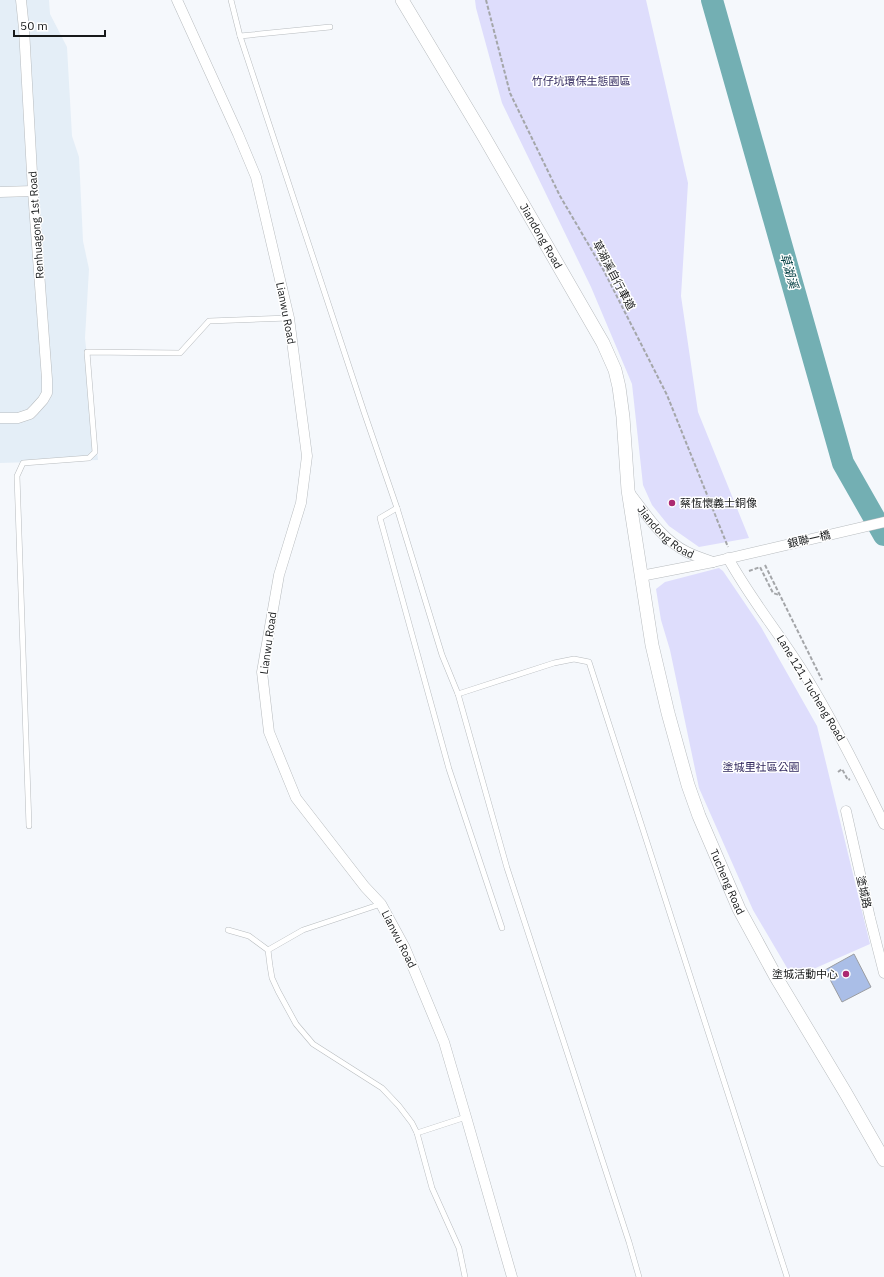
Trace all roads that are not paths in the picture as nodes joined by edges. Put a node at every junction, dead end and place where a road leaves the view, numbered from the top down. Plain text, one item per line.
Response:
1 (21, 0) edge
2 (177, 0) edge
3 (231, 0) edge
4 (402, 0) edge
5 (330, 27) dead end
6 (240, 36) junction
7 (33, 191) junction
8 (0, 192) edge
9 (289, 318) junction
10 (0, 418) edge
11 (628, 490) junction
12 (397, 508) junction
13 (884, 522) edge
14 (732, 557) junction
15 (713, 562) junction
16 (641, 576) junction
17 (458, 694) junction
18 (846, 811) dead end
19 (884, 824) edge
20 (29, 826) dead end
21 (381, 904) junction
22 (502, 928) dead end
23 (228, 930) dead end
24 (268, 950) junction
25 (884, 973) edge
26 (466, 1117) junction
27 (417, 1133) junction
28 (884, 1160) edge
29 (465, 1277) edge
30 (512, 1277) edge
31 (639, 1277) edge
32 (787, 1277) edge

1 - 7 street, Renhuagong 1st Road
2 - 9 street, Lianwu Road
3 - 6 lane
4 - 11 street, Jiandong Road
5 - 6 lane
6 - 12 lane
7 - 8 street
7 - 10 street, Renhuagong 1st Road
9 - 20 lane
9 - 21 street, Lianwu Road
11 - 15 street, Jiandong Road
11 - 16 street, Jiandong Road
12 - 17 lane
12 - 22 lane
13 - 14 street, 銀聯一橋
14 - 15 street, Jiandong Road
14 - 19 street, Lane 121, Tucheng Road
15 - 16 street, Jiandong Road
16 - 28 street, Tucheng Road
17 - 31 lane
17 - 32 lane
18 - 25 street, 塗城路
21 - 24 lane
21 - 26 street, Lianwu Road
23 - 24 lane
24 - 27 lane
26 - 27 lane
26 - 30 street, Lianwu Road
27 - 29 lane

